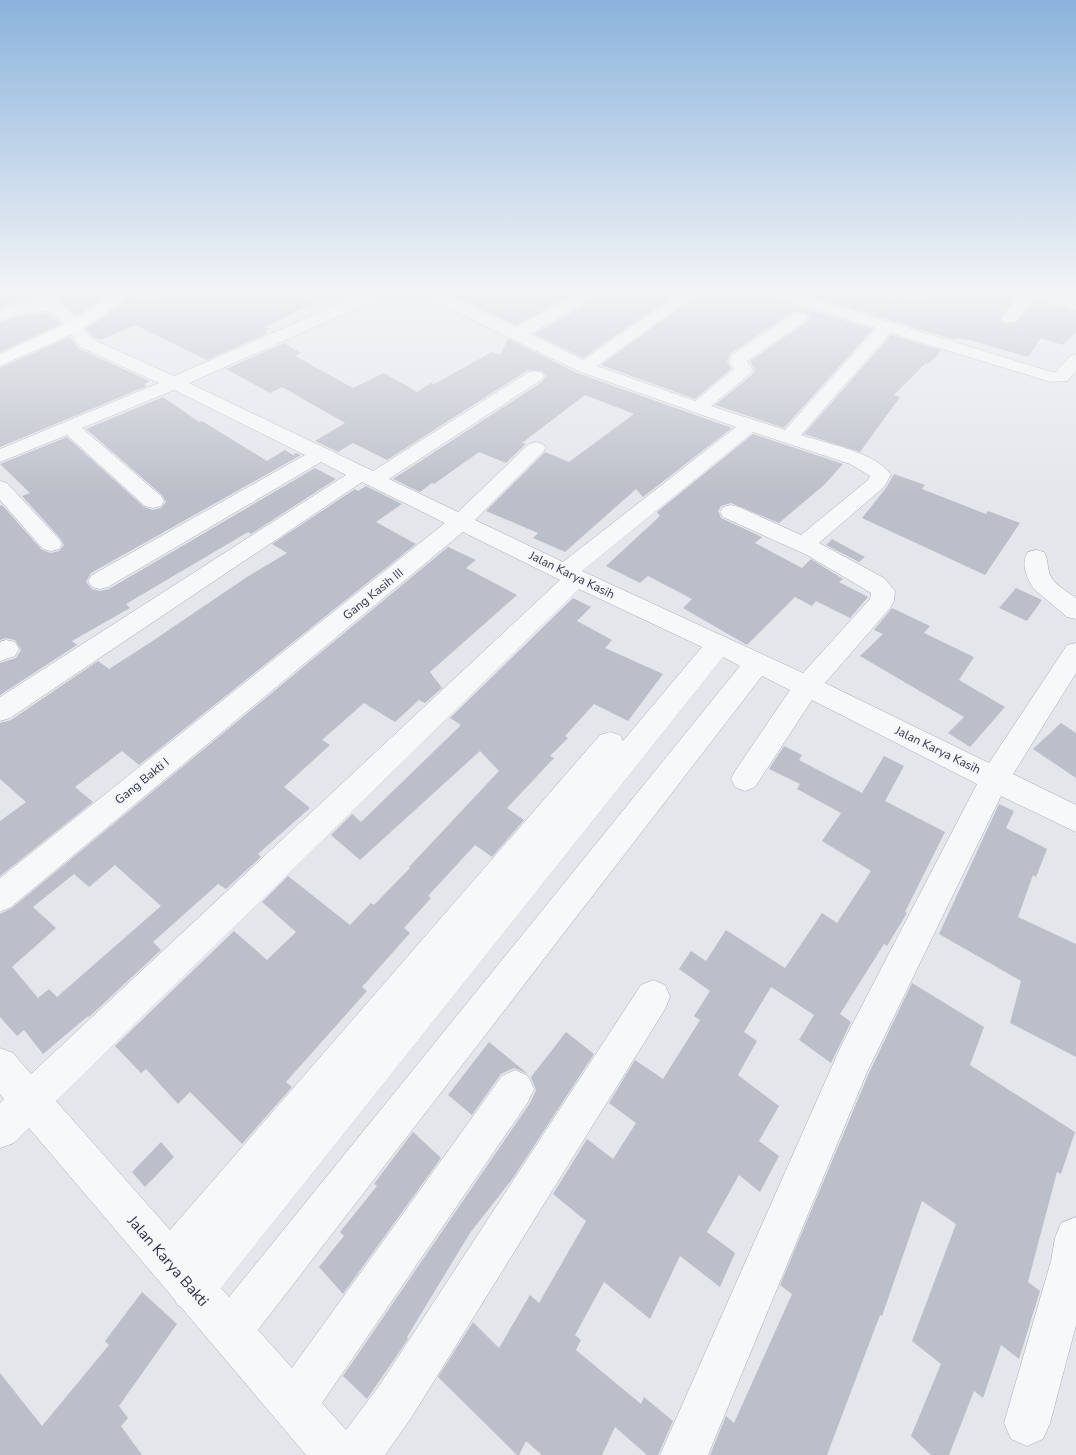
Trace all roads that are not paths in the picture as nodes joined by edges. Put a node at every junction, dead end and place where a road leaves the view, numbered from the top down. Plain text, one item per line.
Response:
1 (121, 359) edge
2 (216, 359) edge
3 (566, 359) edge
4 (597, 359) edge
5 (740, 359) edge
6 (858, 359) edge
7 (995, 359) edge
8 (1076, 360) edge
9 (584, 368) junction
10 (535, 376) dead end
11 (165, 380) junction
12 (697, 408) junction
13 (750, 425) junction
14 (69, 427) junction
15 (789, 437) junction
16 (536, 448) dead end
17 (321, 454) junction
18 (0, 456) edge
19 (367, 477) junction
20 (0, 487) edge
21 (153, 501) dead end
22 (731, 512) dead end
23 (462, 522) junction
24 (51, 544) dead end
25 (804, 544) junction
26 (1036, 557) dead end
27 (571, 575) junction
28 (100, 581) dead end
29 (1076, 611) edge
30 (718, 644) junction
31 (1076, 652) edge
32 (758, 662) junction
33 (285, 666) joint
34 (807, 686) junction
35 (0, 712) edge
36 (610, 743) dead end
37 (995, 778) junction
38 (745, 779) dead end
39 (1076, 819) edge
40 (0, 897) edge
41 (653, 998) dead end
42 (0, 1066) edge
43 (515, 1089) dead end
44 (31, 1100) junction
45 (0, 1129) edge
46 (1076, 1238) edge
47 (180, 1276) junction
48 (229, 1332) junction
49 (293, 1405) junction
50 (1027, 1423) dead end
51 (337, 1455) edge
52 (356, 1455) edge
53 (684, 1455) edge

1 - 11 street, Jalan Karya Kasih
2 - 11 street
3 - 9 street
4 - 9 street
5 - 12 street
6 - 15 street
7 - 8 street
9 - 12 street
10 - 19 street
11 - 14 street
11 - 17 street, Jalan Karya Kasih
12 - 13 street
13 - 15 street
13 - 27 street
14 - 18 street
14 - 21 street
15 - 25 street
16 - 23 street, Gang Kasih III
17 - 19 street, Jalan Karya Kasih
17 - 28 street
19 - 23 street, Jalan Karya Kasih
19 - 35 street
20 - 24 street
22 - 25 street
23 - 27 street, Jalan Karya Kasih
23 - 33 street, Gang Kasih III
25 - 34 street
26 - 29 street
27 - 30 street, Jalan Karya Kasih
27 - 44 street
30 - 32 street, Jalan Karya Kasih
30 - 47 street
31 - 37 street
32 - 34 street, Jalan Karya Kasih
32 - 48 street
33 - 40 street, Gang Bakti I
34 - 37 street, Jalan Karya Kasih
34 - 38 street
36 - 47 street
37 - 39 street, Jalan Karya Kasih
37 - 53 street
41 - 52 street
42 - 44 street, Jalan Karya Bakti
43 - 49 street
44 - 45 street
44 - 47 street, Jalan Karya Bakti
46 - 50 street
47 - 48 street, Jalan Karya Bakti
48 - 49 street, Jalan Karya Bakti
49 - 51 street, Jalan Karya Bakti

